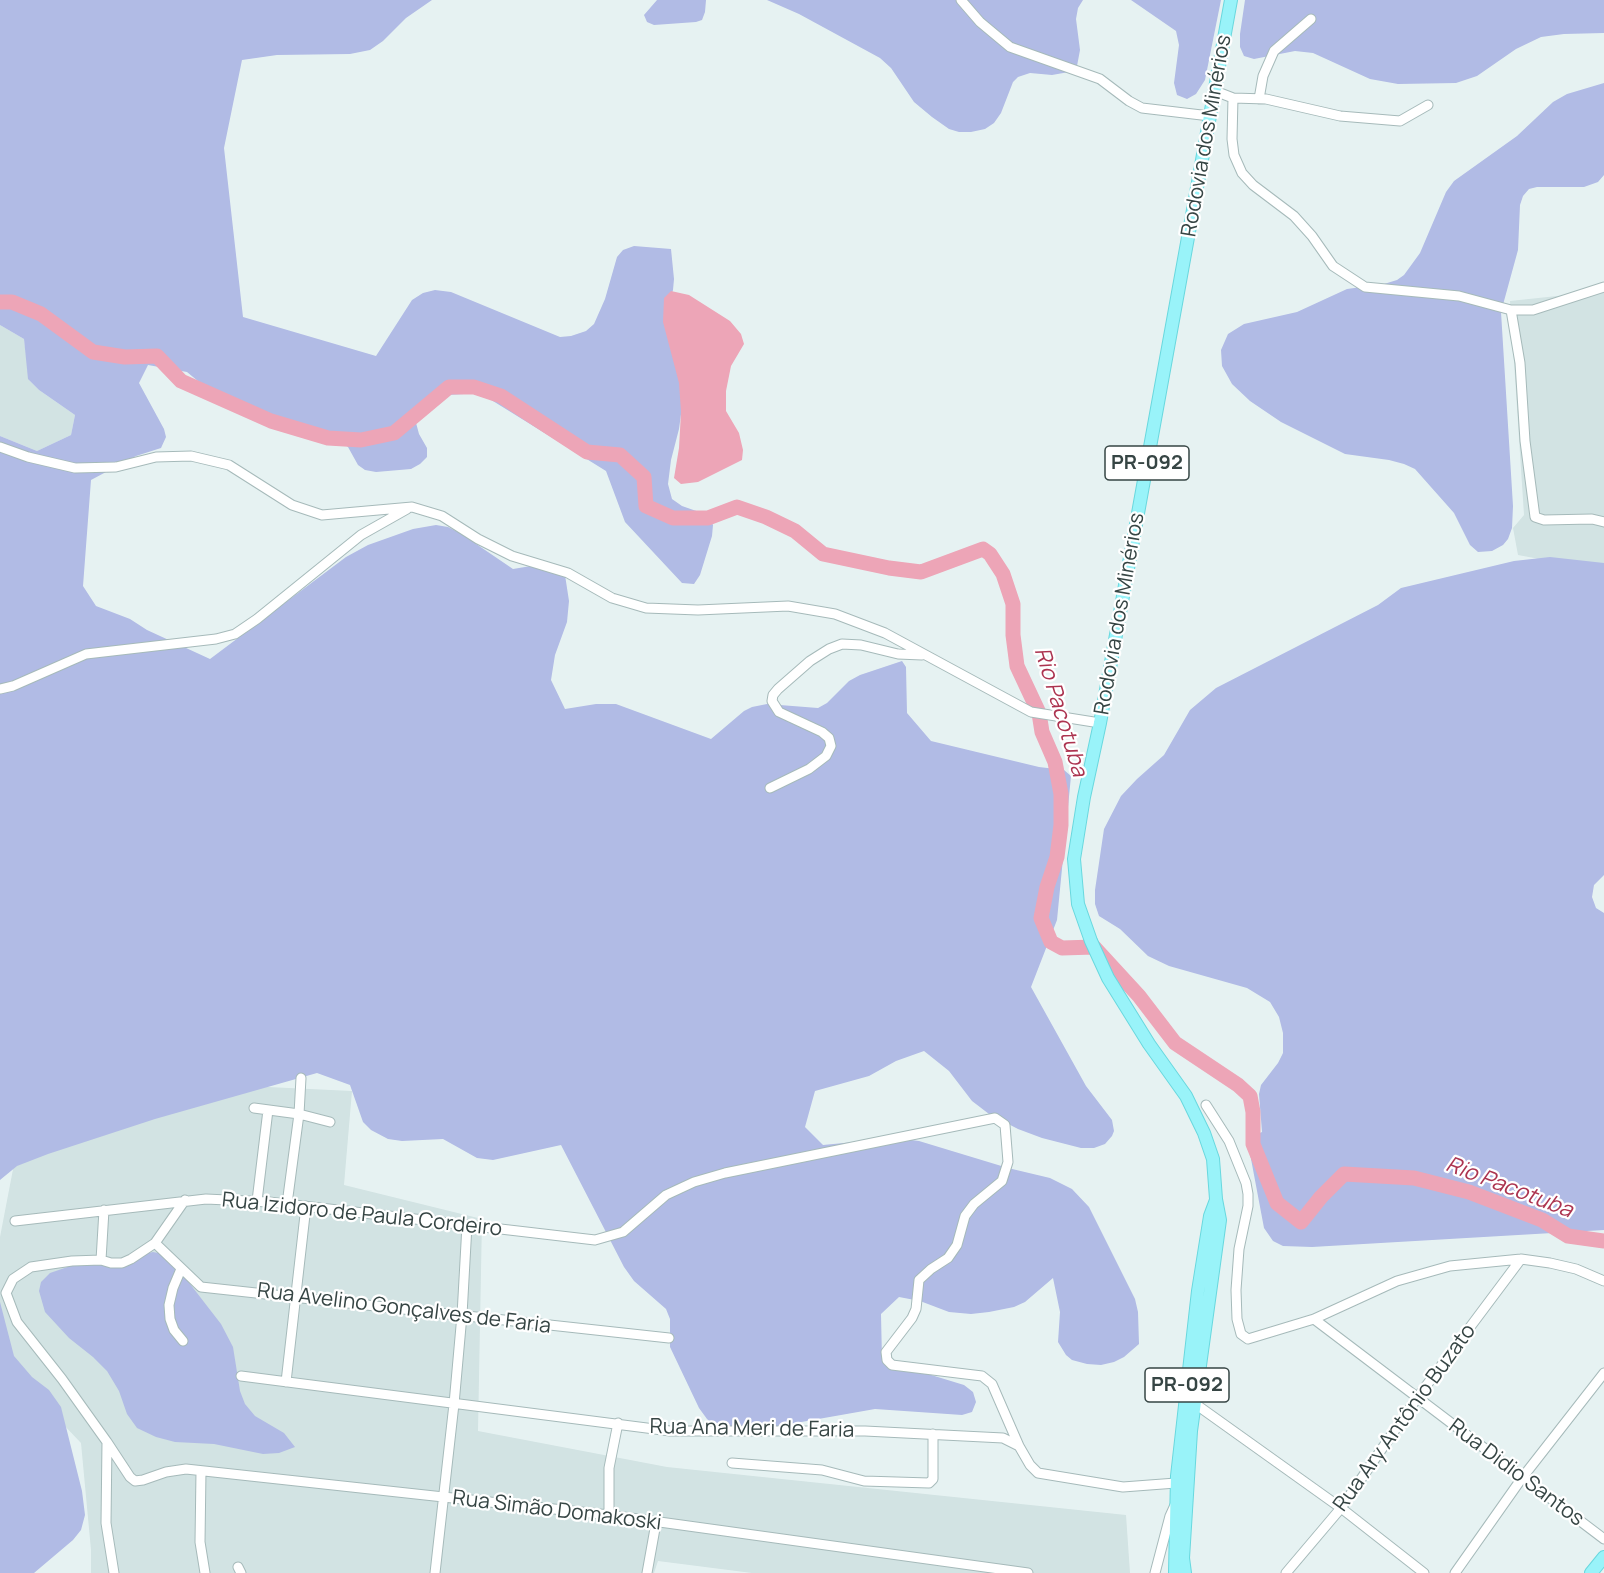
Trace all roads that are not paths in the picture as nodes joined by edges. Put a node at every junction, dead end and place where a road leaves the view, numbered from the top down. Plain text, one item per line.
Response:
1 (961, 0) edge
2 (1231, 0) edge
3 (1311, 19) dead end
4 (1215, 91) junction
5 (1233, 98) junction
6 (1259, 99) junction
7 (1428, 105) dead end
8 (1210, 116) junction
9 (1604, 287) edge
10 (1511, 310) junction
11 (0, 447) edge
12 (412, 507) junction
13 (1604, 522) edge
14 (924, 655) junction
15 (0, 689) edge
16 (1100, 723) junction
17 (770, 788) dead end
18 (301, 1078) dead end
19 (1206, 1104) dead end
20 (254, 1108) dead end
21 (268, 1110) junction
22 (299, 1113) junction
23 (330, 1122) dead end
24 (1216, 1199) junction
25 (185, 1200) junction
26 (257, 1201) junction
27 (287, 1204) junction
28 (306, 1206) junction
29 (104, 1210) junction
30 (15, 1221) dead end
31 (467, 1225) junction
32 (155, 1244) junction
33 (1521, 1259) junction
34 (101, 1260) junction
35 (181, 1269) junction
36 (1604, 1281) edge
37 (295, 1296) junction
38 (462, 1315) junction
39 (1314, 1319) junction
40 (669, 1338) dead end
41 (183, 1341) dead end
42 (1604, 1373) edge
43 (241, 1376) dead end
44 (286, 1382) junction
45 (1417, 1398) junction
46 (1194, 1403) junction
47 (454, 1404) junction
48 (618, 1423) junction
49 (933, 1434) junction
50 (107, 1442) junction
51 (1019, 1446) junction
52 (732, 1463) dead end
53 (201, 1471) junction
54 (1522, 1478) junction
55 (1176, 1484) junction
56 (443, 1497) junction
57 (1175, 1505) junction
58 (1341, 1508) junction
59 (609, 1515) junction
60 (656, 1523) junction
61 (1604, 1539) edge
62 (1604, 1557) edge
63 (114, 1573) edge
64 (206, 1573) edge
65 (435, 1573) edge
66 (647, 1573) edge
67 (1028, 1573) edge
68 (1155, 1573) edge
69 (1175, 1573) edge
70 (1185, 1573) edge
71 (1286, 1573) edge
72 (1424, 1573) edge
73 (1455, 1573) edge
74 (1591, 1573) edge

1 - 8 street
2 - 4 main road, Rodovia dos Minérios / PR-092
3 - 6 street
4 - 5 street
4 - 8 main road, Rodovia dos Minérios / PR-092
5 - 6 street
5 - 10 street
6 - 7 street
8 - 16 main road, Rodovia dos Minérios / PR-092
9 - 10 street
10 - 13 street
11 - 12 street
12 - 14 street
12 - 15 street
14 - 16 street
14 - 17 street
16 - 24 main road, Rodovia dos Minérios / PR-092
18 - 22 street
19 - 39 street
20 - 21 street
21 - 22 street
21 - 26 street
22 - 23 street
22 - 27 street
24 - 46 main road, Rodovia dos Minérios / PR-092
24 - 55 main road, Rodovia dos Minérios / PR-092
25 - 26 street, Rua Izidoro de Paula Cordeiro
25 - 29 street, Rua Izidoro de Paula Cordeiro
25 - 32 street
26 - 27 street, Rua Izidoro de Paula Cordeiro
27 - 28 street, Rua Izidoro de Paula Cordeiro
28 - 31 street, Rua Izidoro de Paula Cordeiro
28 - 37 street
29 - 30 street, Rua Izidoro de Paula Cordeiro
29 - 34 street
31 - 38 street
31 - 51 street, Rua Izidoro de Paula Cordeiro
32 - 34 street
32 - 35 street, Rua Avelino Gonçalves de Faria
33 - 36 street
33 - 39 street
33 - 45 street, Rua Ary Antônio Buzato
34 - 50 street
35 - 37 street, Rua Avelino Gonçalves de Faria
35 - 41 street
37 - 38 street, Rua Avelino Gonçalves de Faria
37 - 44 street
38 - 40 street, Rua Avelino Gonçalves de Faria
38 - 47 street
39 - 45 street, Rua Didio Santos
42 - 54 street
43 - 44 street, Rua Ana Meri de Faria
44 - 47 street, Rua Ana Meri de Faria
45 - 54 street, Rua Didio Santos
45 - 58 street, Rua Ary Antônio Buzato
46 - 58 street
46 - 70 main road, Rodovia dos Minérios / PR-092
47 - 48 street, Rua Ana Meri de Faria
47 - 56 street
48 - 49 street, Rua Ana Meri de Faria
48 - 59 street
49 - 51 street, Rua Ana Meri de Faria
49 - 52 street
50 - 53 street, Rua Simão Domakoski
50 - 63 street
51 - 55 street
53 - 56 street, Rua Simão Domakoski
53 - 64 street
54 - 61 street, Rua Didio Santos
54 - 73 street
55 - 57 main road, Rodovia dos Minérios / PR-092
56 - 59 street, Rua Simão Domakoski
56 - 65 street
57 - 68 street
57 - 69 main road, Rodovia dos Minérios / PR-092
58 - 71 street, Rua Ary Antônio Buzato
58 - 72 street
59 - 60 street, Rua Simão Domakoski
60 - 66 street
60 - 67 street, Rua Simão Domakoski
62 - 74 main road

